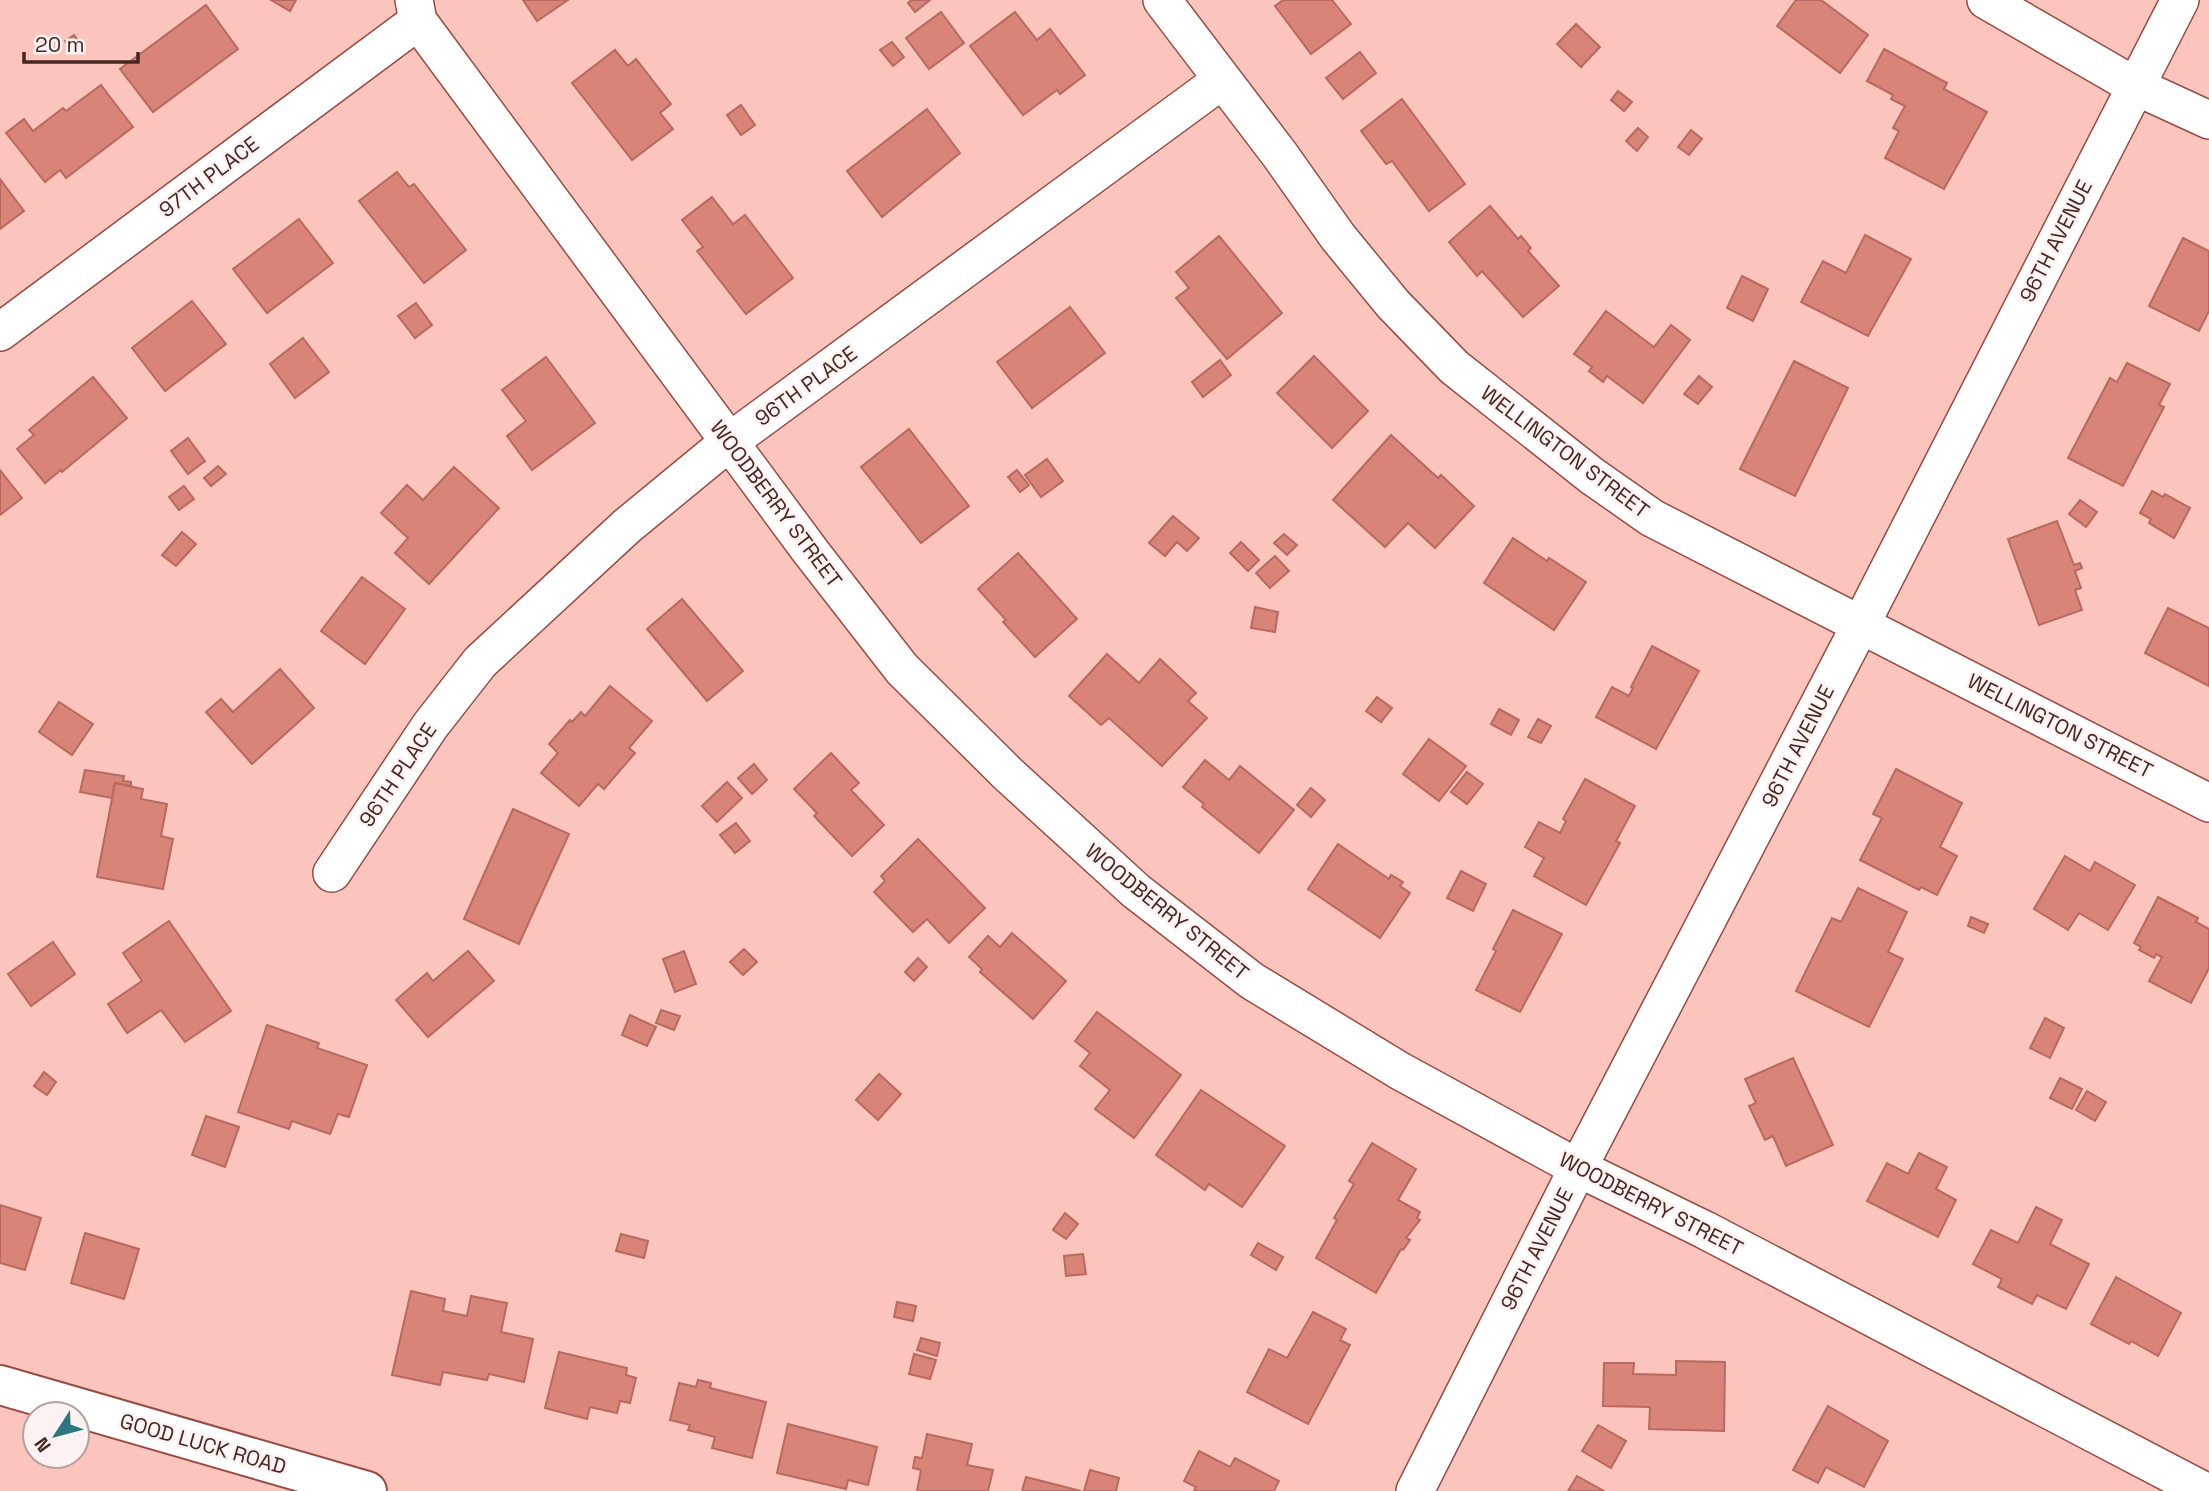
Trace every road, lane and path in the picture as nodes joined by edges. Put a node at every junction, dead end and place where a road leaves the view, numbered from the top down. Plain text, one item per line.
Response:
1 (1162, 0) edge
2 (1986, 0) edge
3 (2180, 0) edge
4 (416, 11) edge
5 (1222, 80) junction
6 (2135, 86) junction
7 (2209, 120) edge
8 (0, 332) edge
9 (729, 442) junction
10 (1861, 624) junction
11 (2209, 803) edge
12 (332, 873) dead end
13 (1578, 1168) junction
14 (0, 1385) edge
15 (367, 1491) edge
16 (1415, 1491) edge
17 (2204, 1491) edge

1 - 5 street, WELLINGTON STREET
2 - 6 street
3 - 6 street, 96TH AVENUE
4 - 8 street, 97TH PLACE
4 - 9 street, WOODBERRY STREET
5 - 9 street, 96TH PLACE
5 - 10 street, WELLINGTON STREET
6 - 7 street
6 - 10 street, 96TH AVENUE
9 - 12 street, 96TH PLACE
9 - 13 street, WOODBERRY STREET
10 - 11 street, WELLINGTON STREET
10 - 13 street, 96TH AVENUE
13 - 16 street, 96TH AVENUE
13 - 17 street, WOODBERRY STREET
14 - 15 main road, GOOD LUCK ROAD

